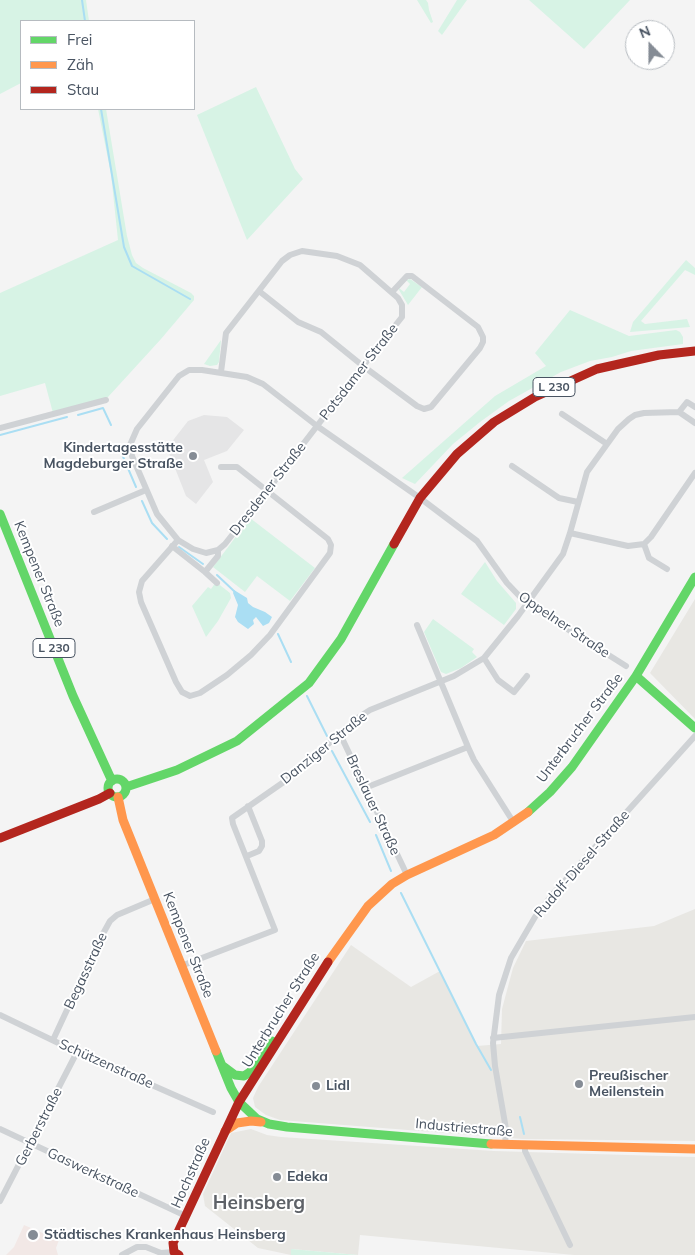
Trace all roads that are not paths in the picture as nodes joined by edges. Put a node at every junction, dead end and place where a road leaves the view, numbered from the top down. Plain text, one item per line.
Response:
1 (259, 291) junction
2 (393, 292) junction
3 (695, 352) edge
4 (363, 366) junction
5 (220, 372) junction
6 (106, 400) dead end
7 (695, 407) edge
8 (679, 412) junction
9 (562, 414) dead end
10 (695, 423) edge
11 (317, 426) junction
12 (0, 428) edge
13 (607, 444) junction
14 (512, 466) dead end
15 (221, 467) dead end
16 (695, 473) edge
17 (146, 490) junction
18 (267, 491) junction
19 (420, 498) junction
20 (578, 502) junction
21 (94, 512) dead end
22 (0, 514) edge
23 (570, 533) junction
24 (178, 540) junction
25 (644, 544) junction
26 (172, 546) junction
27 (218, 550) junction
28 (667, 569) dead end
29 (205, 572) junction
30 (695, 577) edge
31 (217, 583) dead end
32 (526, 603) junction
33 (417, 625) dead end
34 (484, 658) junction
35 (626, 666) dead end
36 (527, 676) dead end
37 (636, 676) junction
38 (441, 681) junction
39 (695, 728) edge
40 (340, 734) junction
41 (695, 736) edge
42 (468, 747) junction
43 (112, 781) junction
44 (126, 787) junction
45 (365, 788) junction
46 (114, 795) junction
47 (248, 806) junction
48 (514, 823) junction
49 (0, 838) edge
50 (247, 856) junction
51 (407, 875) junction
52 (155, 899) junction
53 (181, 966) junction
54 (0, 1015) edge
55 (695, 1017) edge
56 (287, 1024) junction
57 (493, 1038) junction
58 (53, 1040) junction
59 (77, 1052) junction
60 (222, 1064) junction
61 (239, 1102) junction
62 (213, 1112) dead end
63 (269, 1124) junction
64 (0, 1129) edge
65 (225, 1131) junction
66 (31, 1144) junction
67 (505, 1145) junction
68 (525, 1146) junction
69 (695, 1150) edge
70 (0, 1201) edge
71 (182, 1214) junction
72 (570, 1245) dead end
73 (174, 1254) edge
74 (122, 1255) edge

1 - 2 street, Potsdamer Straße
1 - 4 street
1 - 5 street, Potsdamer Straße
2 - 4 street, Potsdamer Straße
2 - 4 street
3 - 19 street, L 230
4 - 11 street, Potsdamer Straße
5 - 11 street
5 - 17 street
6 - 12 street
7 - 8 street, Danziger Straße
8 - 10 street
8 - 13 street, Danziger Straße
9 - 13 street
11 - 18 street, Dresdener Straße
11 - 19 street
13 - 20 street, Danziger Straße
14 - 20 street
15 - 18 street
16 - 25 street
17 - 21 street
17 - 24 street
18 - 26 street
18 - 27 street, Dresdener Straße
19 - 32 street, Oppelner Straße
19 - 44 street, L 230
20 - 23 street, Danziger Straße
22 - 43 street, Kempener Straße / L 230
23 - 25 street
23 - 32 street, Danziger Straße
24 - 26 street
24 - 27 street
25 - 28 street
26 - 29 street
27 - 29 street, Dresdener Straße
29 - 31 street
30 - 37 street, Unterbrucher Straße
32 - 34 street, Danziger Straße
32 - 35 street, Oppelner Straße
33 - 38 street
34 - 36 street
34 - 38 street, Danziger Straße
37 - 39 street
37 - 48 street, Unterbrucher Straße
38 - 40 street, Danziger Straße
38 - 42 street
40 - 45 street, Breslauer Straße
40 - 47 street, Danziger Straße
41 - 57 street, Rudolf-Diesel-Straße
42 - 45 street
42 - 48 street
43 - 44 street
43 - 46 street
44 - 46 street
45 - 51 street, Breslauer Straße
46 - 49 street
46 - 52 street, Kempener Straße
47 - 50 street, Danziger Straße
47 - 50 street
48 - 51 street, Unterbrucher Straße
50 - 53 street, Danziger Straße
51 - 56 street, Unterbrucher Straße
52 - 53 street, Kempener Straße
52 - 58 street, Begasstraße
53 - 60 street, Kempener Straße
54 - 58 street, Schützenstraße
55 - 57 street
56 - 60 street
56 - 61 street, Unterbrucher Straße
57 - 67 street, Rudolf-Diesel-Straße
58 - 59 street, Schützenstraße
59 - 62 street, Schützenstraße
59 - 66 street, Gerberstraße
60 - 61 street, Kempener Straße
61 - 63 street, Industriestraße
61 - 65 street, Hochstraße
63 - 65 street
63 - 67 street, Industriestraße
64 - 66 street, Gaswerkstraße
65 - 71 street, Hochstraße
66 - 70 street, Gerberstraße
66 - 71 street, Gaswerkstraße
67 - 68 street, Industriestraße
68 - 69 street, Industriestraße
68 - 72 street
71 - 73 street, Hochstraße
73 - 74 street

